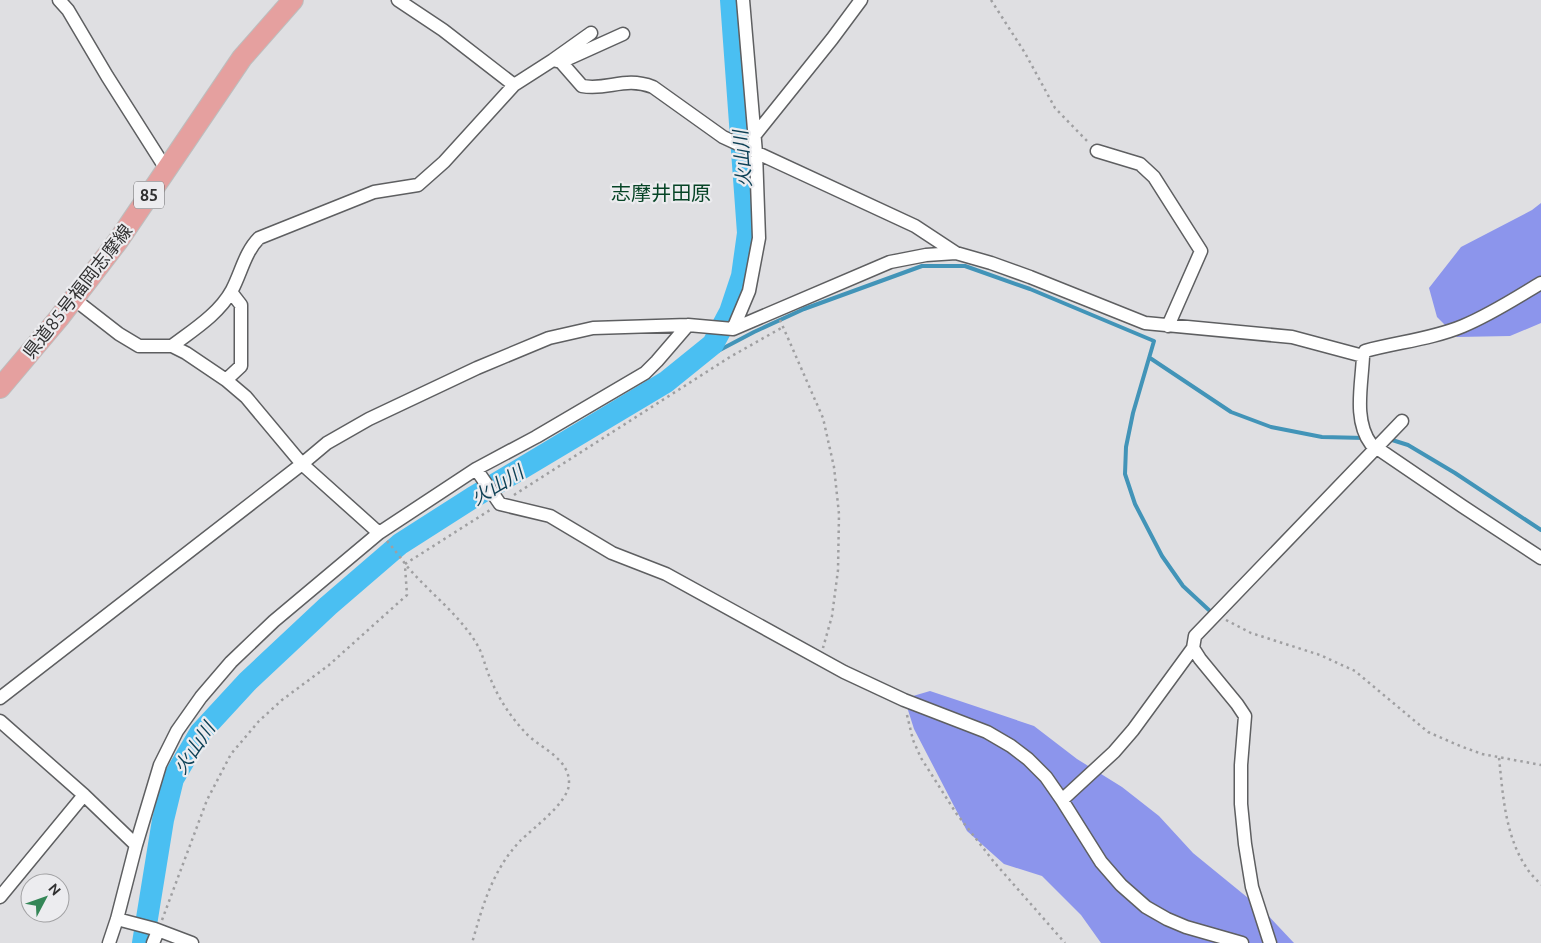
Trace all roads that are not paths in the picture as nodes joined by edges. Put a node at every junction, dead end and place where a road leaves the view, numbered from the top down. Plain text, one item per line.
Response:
1 (59, 0) edge
2 (293, 0) edge
3 (398, 0) edge
4 (744, 0) edge
5 (861, 0) edge
6 (591, 33) dead end
7 (623, 34) dead end
8 (557, 61) junction
9 (514, 84) junction
10 (755, 135) junction
11 (1097, 151) road end
12 (756, 153) junction
13 (166, 169) junction
14 (956, 253) junction
15 (1541, 283) edge
16 (231, 292) junction
17 (74, 299) junction
18 (688, 325) junction
19 (1168, 326) junction
20 (733, 329) junction
21 (172, 346) junction
22 (1363, 356) junction
23 (226, 380) junction
24 (0, 388) edge
25 (1402, 421) dead end
26 (1376, 448) junction
27 (302, 464) junction
28 (478, 473) junction
29 (381, 535) junction
30 (1541, 558) edge
31 (1193, 648) junction
32 (0, 698) edge
33 (0, 721) edge
34 (84, 795) junction
35 (1062, 800) junction
36 (136, 845) junction
37 (0, 896) edge
38 (117, 919) junction
39 (156, 930) junction
40 (109, 943) edge
41 (153, 943) edge
42 (192, 943) edge
43 (1242, 943) edge
44 (1270, 943) edge

1 - 13 street
2 - 13 main road, 県道85号福岡志摩線 / 85
3 - 9 street
4 - 10 street
5 - 10 street
6 - 8 street
7 - 8 street
8 - 9 street
8 - 12 street
9 - 16 street
10 - 12 street
11 - 19 street
12 - 14 street
12 - 20 street
13 - 17 main road, 県道85号福岡志摩線 / 85
14 - 19 street
14 - 20 street
15 - 22 street
16 - 21 street
16 - 23 street
17 - 21 street
17 - 24 main road, 県道85号福岡志摩線 / 85
18 - 20 street
18 - 27 street
18 - 28 street
19 - 22 street
21 - 23 street
22 - 26 street
23 - 27 street
25 - 26 street
26 - 30 street
26 - 31 street
27 - 29 street
27 - 32 street
28 - 29 street
28 - 35 street
29 - 36 street
31 - 35 street
31 - 44 street
33 - 34 street
34 - 36 street
34 - 37 street
35 - 43 street
36 - 38 street
38 - 39 street
38 - 40 street
39 - 41 street
39 - 42 street

